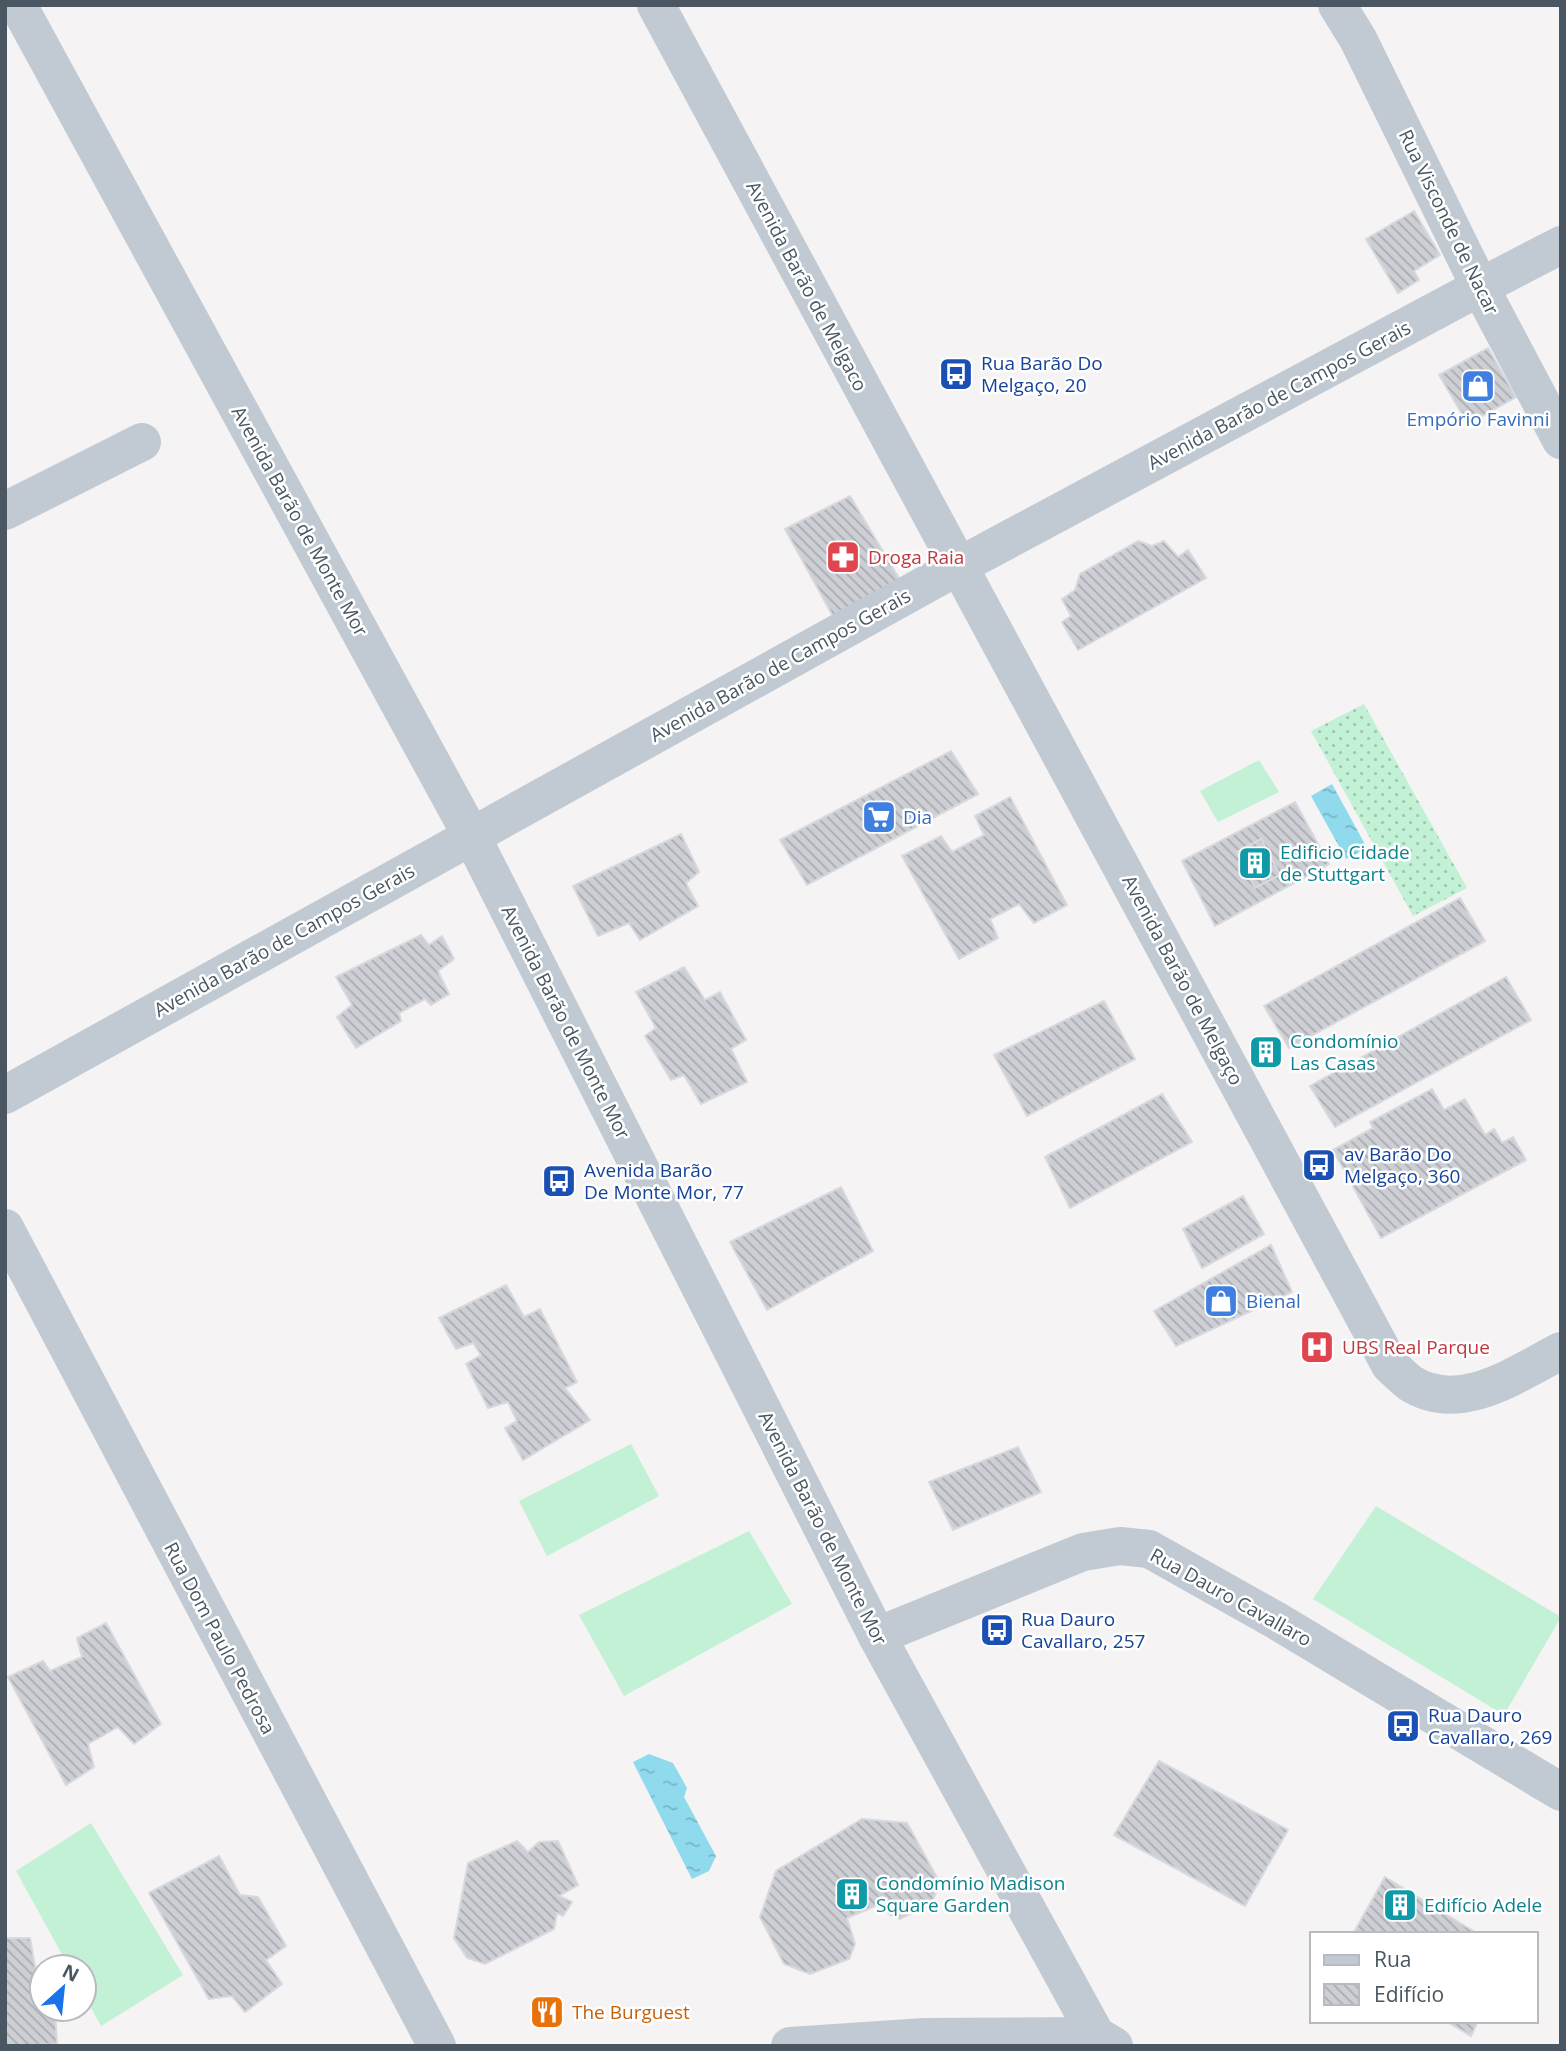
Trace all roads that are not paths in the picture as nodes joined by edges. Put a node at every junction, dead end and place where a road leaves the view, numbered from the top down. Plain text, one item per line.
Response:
1 (656, 5) edge
2 (1337, 5) edge
3 (28, 10) edge
4 (1362, 22) edge
5 (1561, 245) edge
6 (1480, 287) junction
7 (1561, 440) edge
8 (142, 442) dead end
9 (5, 511) edge
10 (959, 566) junction
11 (471, 835) junction
12 (5, 1095) edge
13 (5, 1228) edge
14 (1561, 1351) edge
15 (877, 1636) junction
16 (1561, 1792) edge
17 (1104, 2043) edge
18 (437, 2046) edge
19 (790, 2046) edge

1 - 10 street, Avenida Barão de Melgaco
2 - 4 street, Rua Visconde de Nacar
3 - 11 street, Avenida Barão de Monte Mor
4 - 6 street, Rua Visconde de Nacar
5 - 6 street, Avenida Barão de Campos Gerais
6 - 7 street, Rua Visconde de Nacar
6 - 10 street, Avenida Barão de Campos Gerais
8 - 9 street
10 - 11 street, Avenida Barão de Campos Gerais
10 - 14 street, Avenida Barão de Melgaço
11 - 12 street, Avenida Barão de Campos Gerais
11 - 15 street, Avenida Barão de Monte Mor
13 - 18 street, Rua Dom Paulo Pedrosa
15 - 16 street, Rua Dauro Cavallaro
15 - 17 street, Avenida Barão de Monte Mor
17 - 19 street

